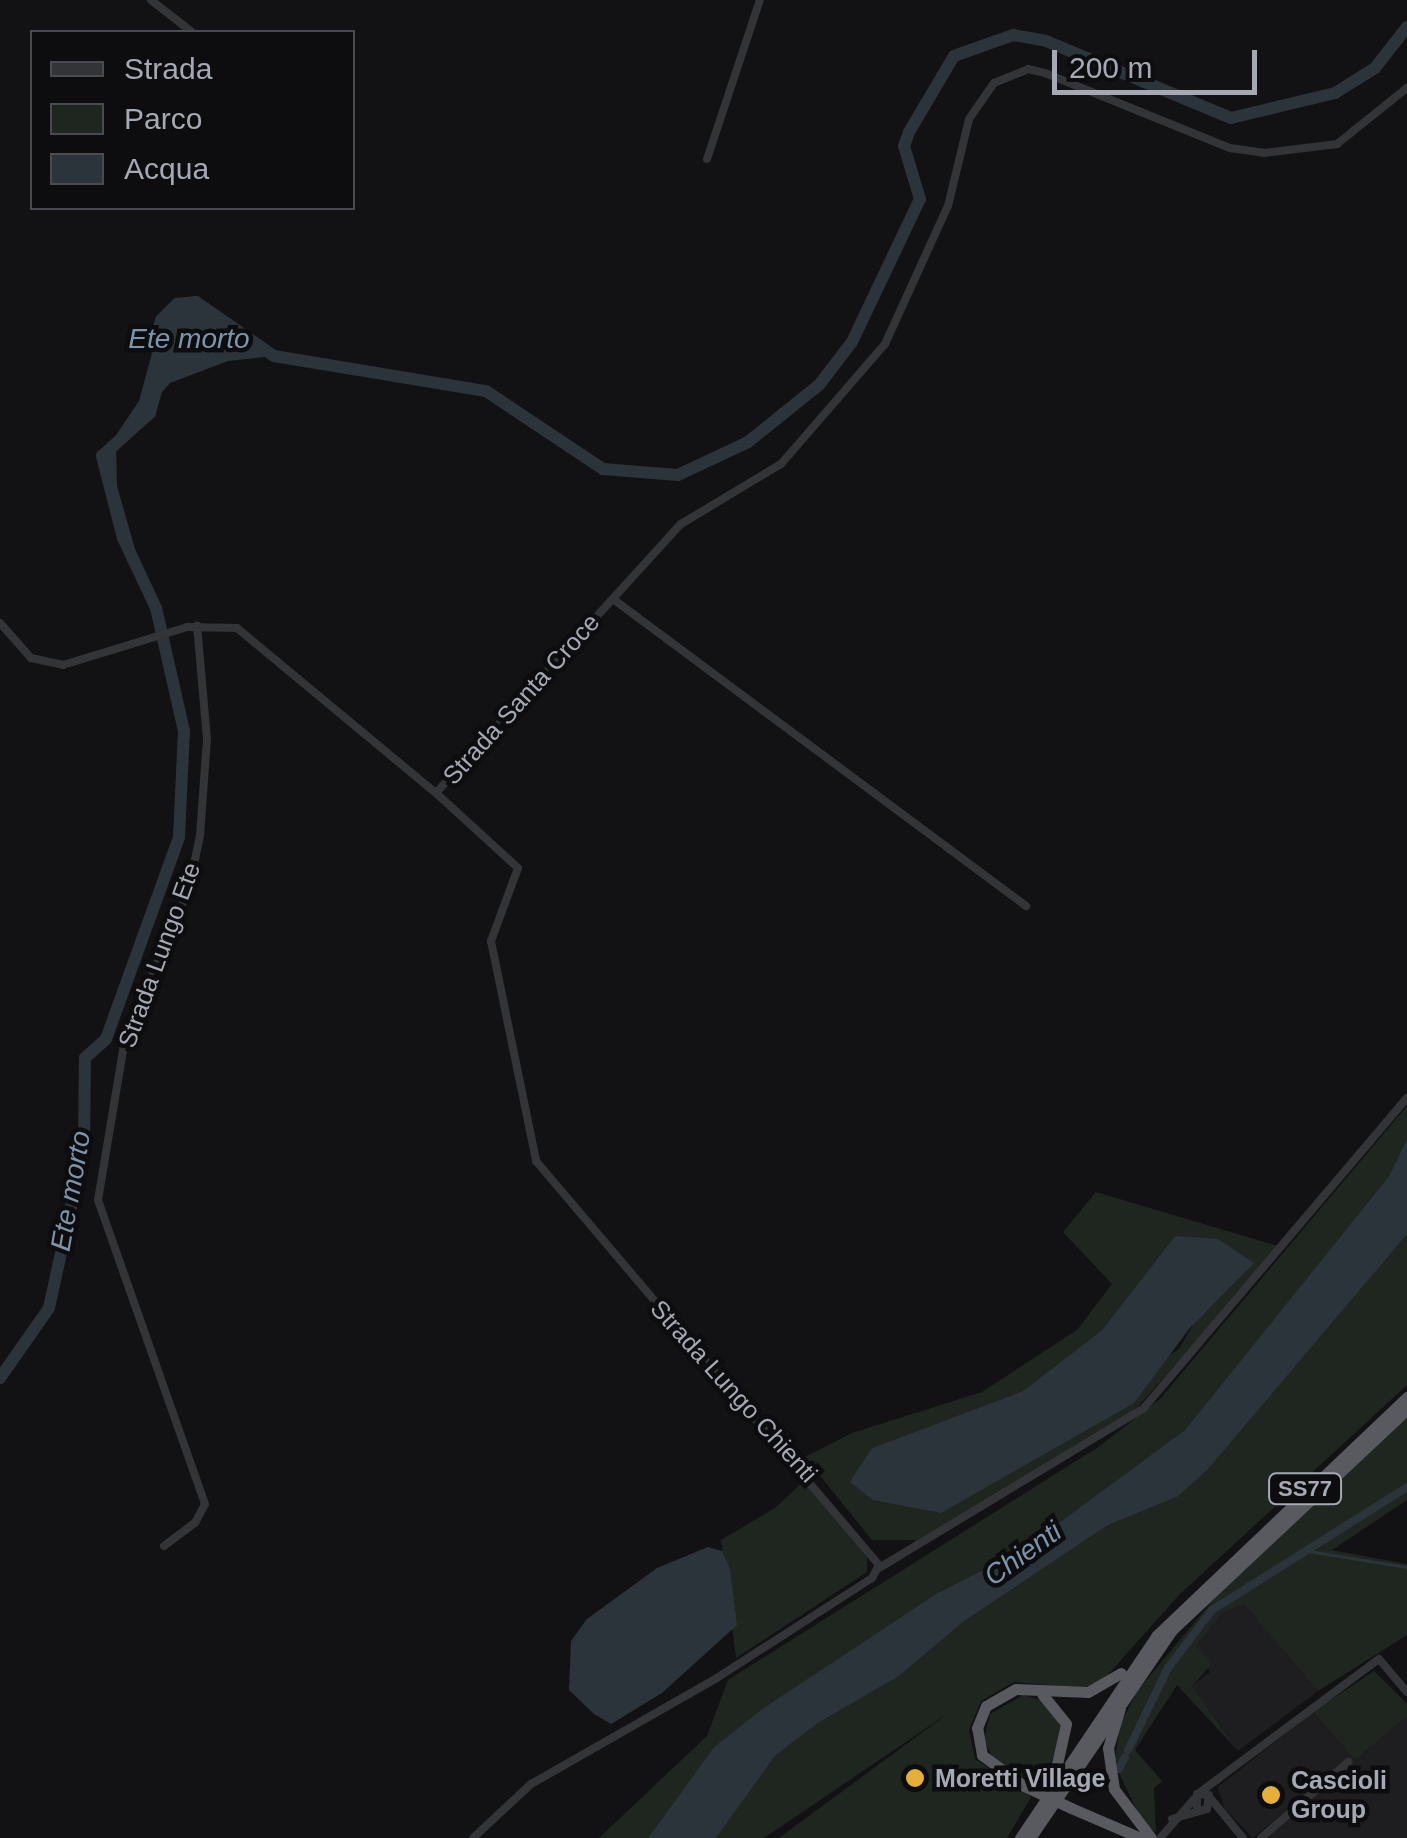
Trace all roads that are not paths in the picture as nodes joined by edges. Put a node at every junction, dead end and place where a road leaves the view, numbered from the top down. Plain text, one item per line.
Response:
1 (151, 0) edge
2 (760, 0) edge
3 (189, 30) edge
4 (1407, 88) edge
5 (708, 159) dead end
6 (612, 599) junction
7 (0, 623) edge
8 (192, 626) junction
9 (436, 793) junction
10 (1026, 906) dead end
11 (1407, 1098) edge
12 (1407, 1397) edge
13 (1407, 1409) edge
14 (164, 1546) dead end
15 (879, 1568) junction
16 (1208, 1585) junction
17 (1034, 1690) junction
18 (1407, 1692) edge
19 (1348, 1762) dead end
20 (1203, 1801) junction
21 (474, 1838) edge
22 (1017, 1838) edge
23 (1030, 1838) edge
24 (1140, 1838) edge
25 (1150, 1838) edge
26 (1162, 1838) edge
27 (1243, 1838) edge
28 (1260, 1838) edge

1 - 3 street
2 - 5 street
4 - 6 street, Strada Santa Croce
6 - 9 street, Strada Santa Croce
6 - 10 street, Strada Santa Croce
7 - 8 street
8 - 9 street, Strada Santa Croce
8 - 14 street, Strada Lungo Ete
9 - 15 street, Strada Lungo Chienti
11 - 15 street
12 - 16 highway, SS77
13 - 16 highway, SS77
15 - 21 street
16 - 17 highway
16 - 22 highway, SS77
16 - 23 highway, SS77
16 - 25 highway
17 - 22 highway
17 - 24 highway, bridge
18 - 20 street
19 - 28 street
20 - 26 street
20 - 27 street

